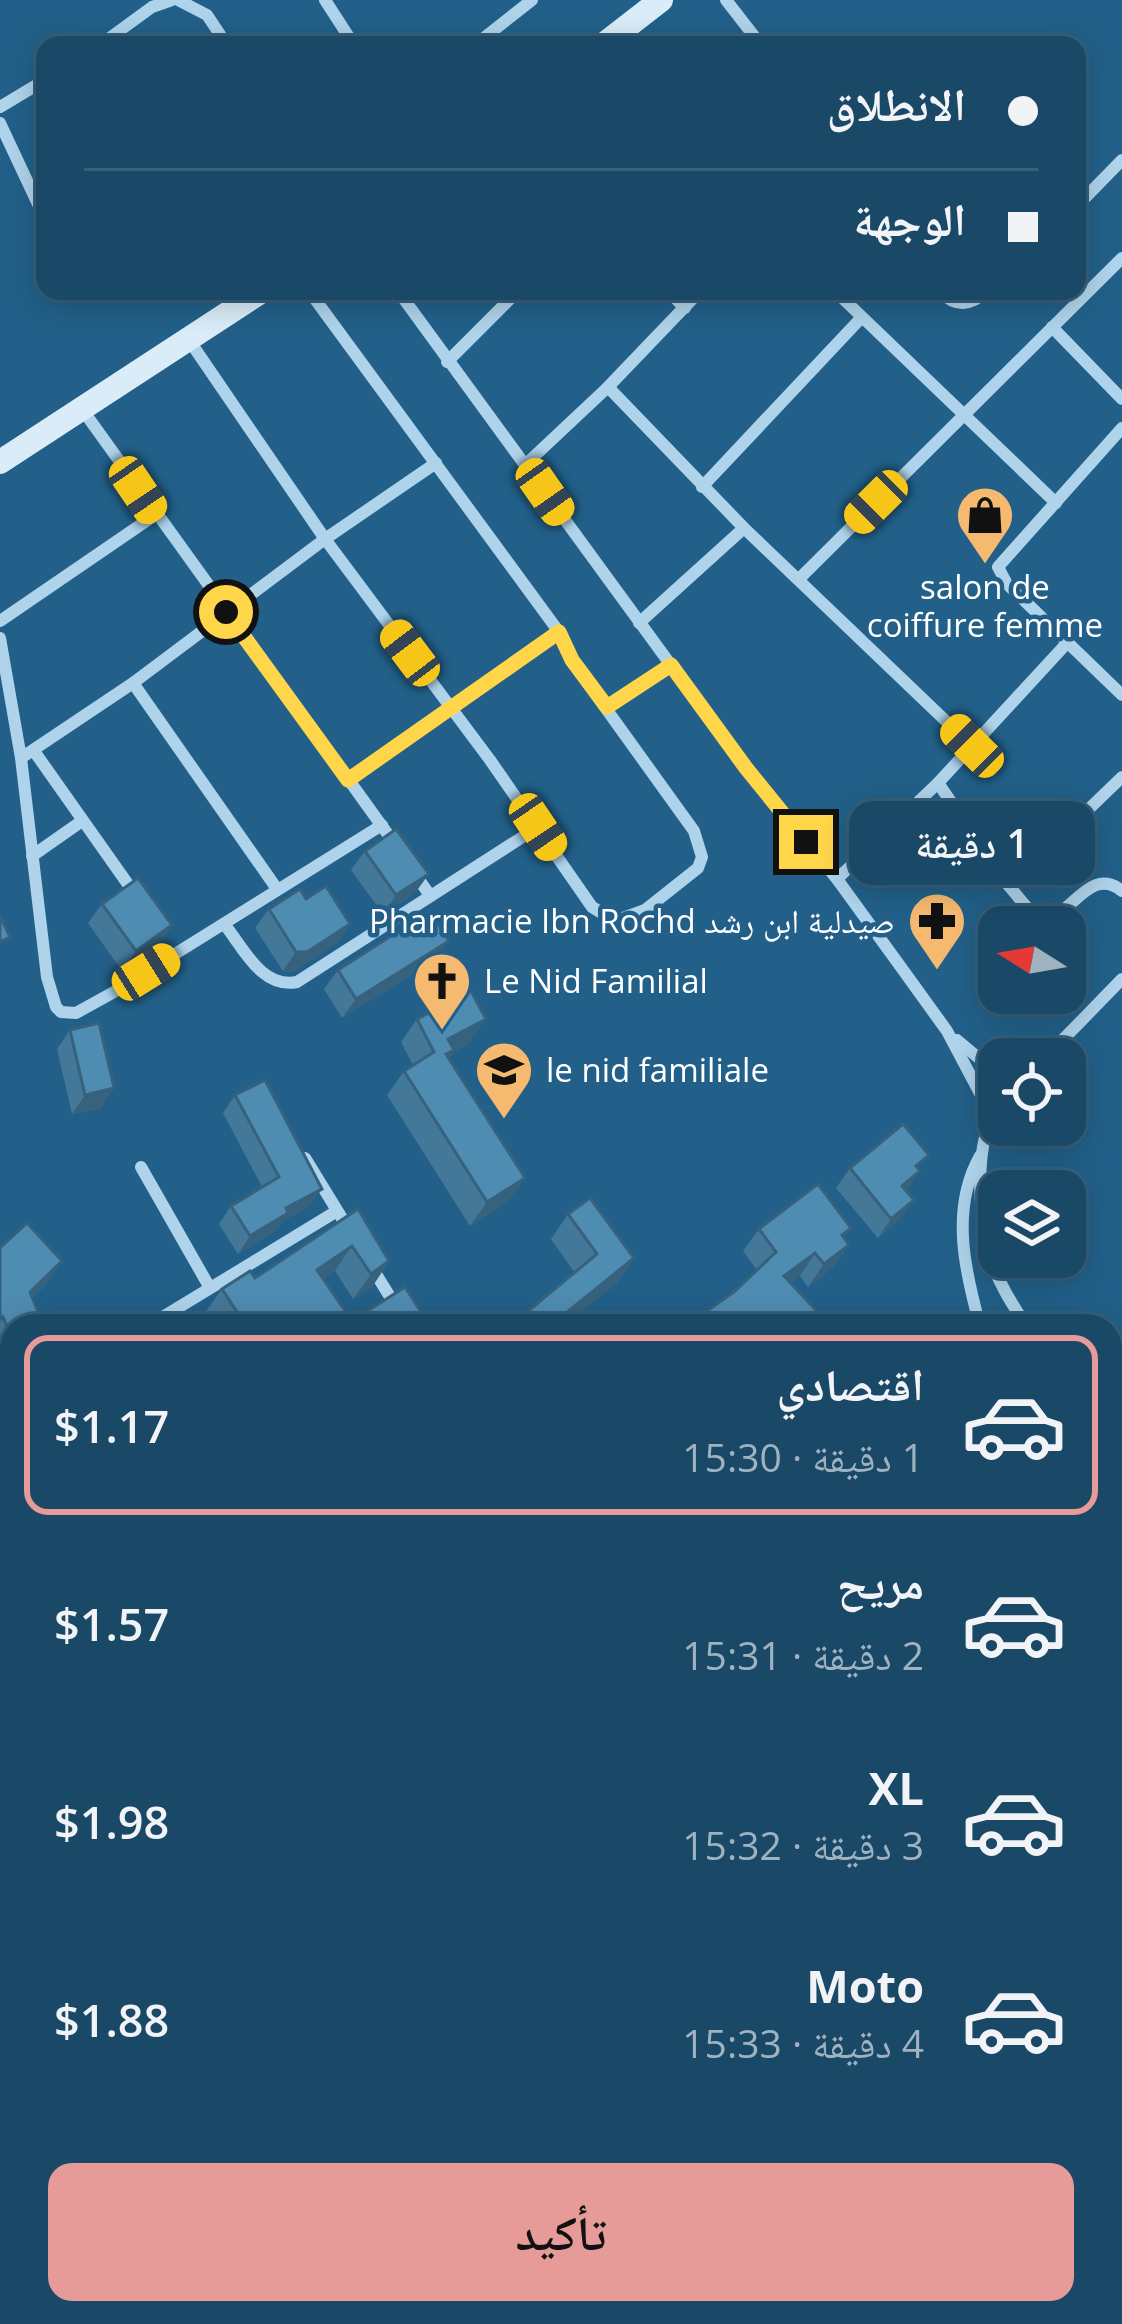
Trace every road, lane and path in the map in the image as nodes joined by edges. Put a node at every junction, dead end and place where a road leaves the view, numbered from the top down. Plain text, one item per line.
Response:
1 (175, 0) edge
2 (325, 0) edge
3 (532, 0) edge
4 (726, 0) edge
5 (652, 2) edge
6 (112, 36) edge
7 (221, 36) edge
8 (348, 36) edge
9 (486, 36) edge
10 (613, 36) edge
11 (754, 36) edge
12 (36, 85) edge
13 (0, 107) edge
14 (0, 123) edge
15 (1122, 160) edge
16 (1086, 197) edge
17 (36, 201) edge
18 (1122, 258) edge
19 (1086, 293) edge
20 (248, 300) edge
21 (316, 300) edge
22 (404, 300) edge
23 (509, 300) edge
24 (677, 300) edge
25 (692, 300) edge
26 (844, 300) edge
27 (1079, 300) edge
28 (685, 308) junction
29 (862, 317) junction
30 (1052, 327) junction
31 (188, 339) junction
32 (447, 362) junction
33 (608, 387) junction
34 (1122, 399) edge
35 (82, 410) junction
36 (963, 413) junction
37 (1122, 428) edge
38 (1, 460) edge
39 (436, 463) junction
40 (526, 464) junction
41 (702, 487) junction
42 (1056, 503) junction
43 (155, 515) junction
44 (744, 528) junction
45 (325, 539) junction
46 (800, 578) junction
47 (226, 612) junction
48 (0, 621) edge
49 (639, 623) junction
50 (559, 632) junction
51 (0, 638) edge
52 (1067, 643) junction
53 (671, 665) junction
54 (133, 683) junction
55 (1122, 695) edge
56 (607, 707) junction
57 (452, 710) junction
58 (972, 746) junction
59 (28, 754) junction
60 (1122, 776) edge
61 (348, 780) junction
62 (938, 784) junction
63 (82, 821) junction
64 (382, 825) junction
65 (538, 827) junction
66 (32, 856) junction
67 (837, 879) junction
68 (1010, 886) junction
69 (278, 889) junction
70 (1122, 891) edge
71 (429, 894) junction
72 (151, 914) edge
73 (225, 925) junction
74 (164, 933) edge
75 (178, 952) junction
76 (1122, 979) edge
77 (947, 1031) junction
78 (1065, 1038) edge
79 (978, 1057) edge
80 (978, 1083) edge
81 (293, 1138) edge
82 (984, 1146) edge
83 (981, 1155) junction
84 (141, 1167) dead end
85 (337, 1211) junction
86 (210, 1288) junction
87 (172, 1314) edge
88 (401, 1314) edge
89 (977, 1314) edge
90 (1019, 1314) edge

1 - 6 street
1 - 7 street
2 - 8 street
3 - 9 street
4 - 11 street
5 - 10 street
12 - 13 street
14 - 17 street
15 - 16 street
18 - 19 street
20 - 31 street
21 - 39 street
22 - 32 street
23 - 32 street
24 - 28 street
25 - 28 street
26 - 29 street
27 - 30 street
28 - 33 street
29 - 36 street
29 - 41 street
30 - 34 street
30 - 36 street
31 - 35 street
31 - 45 street
32 - 40 street
33 - 40 street
33 - 41 street
35 - 38 street
35 - 43 street
36 - 42 street
36 - 46 street
37 - 42 street
39 - 45 street
39 - 50 street
40 - 49 street
41 - 44 street
42 - 52 street
43 - 47 street
43 - 48 street
44 - 46 street
44 - 49 street
45 - 47 street
45 - 57 street
46 - 58 street
47 - 54 street
47 - 61 street
49 - 53 street
50 - 56 street
50 - 57 street
51 - 59 street
52 - 55 street
52 - 58 street
53 - 56 street
53 - 67 street
54 - 59 street
54 - 69 street
56 - 65 street
57 - 61 street
57 - 65 street
58 - 62 street
59 - 63 street
59 - 66 street
60 - 68 street
61 - 64 street
62 - 67 street
62 - 68 street
63 - 66 street
63 - 72 street
64 - 69 street
64 - 71 street
65 - 71 street
66 - 75 street
67 - 77 street
68 - 70 street
69 - 73 street
71 - 73 street
73 - 75 street
74 - 75 street
76 - 78 street
77 - 79 street
77 - 80 street
81 - 85 street
82 - 83 street
83 - 89 street
83 - 90 street
84 - 86 street
85 - 86 street
85 - 88 street
86 - 87 street

